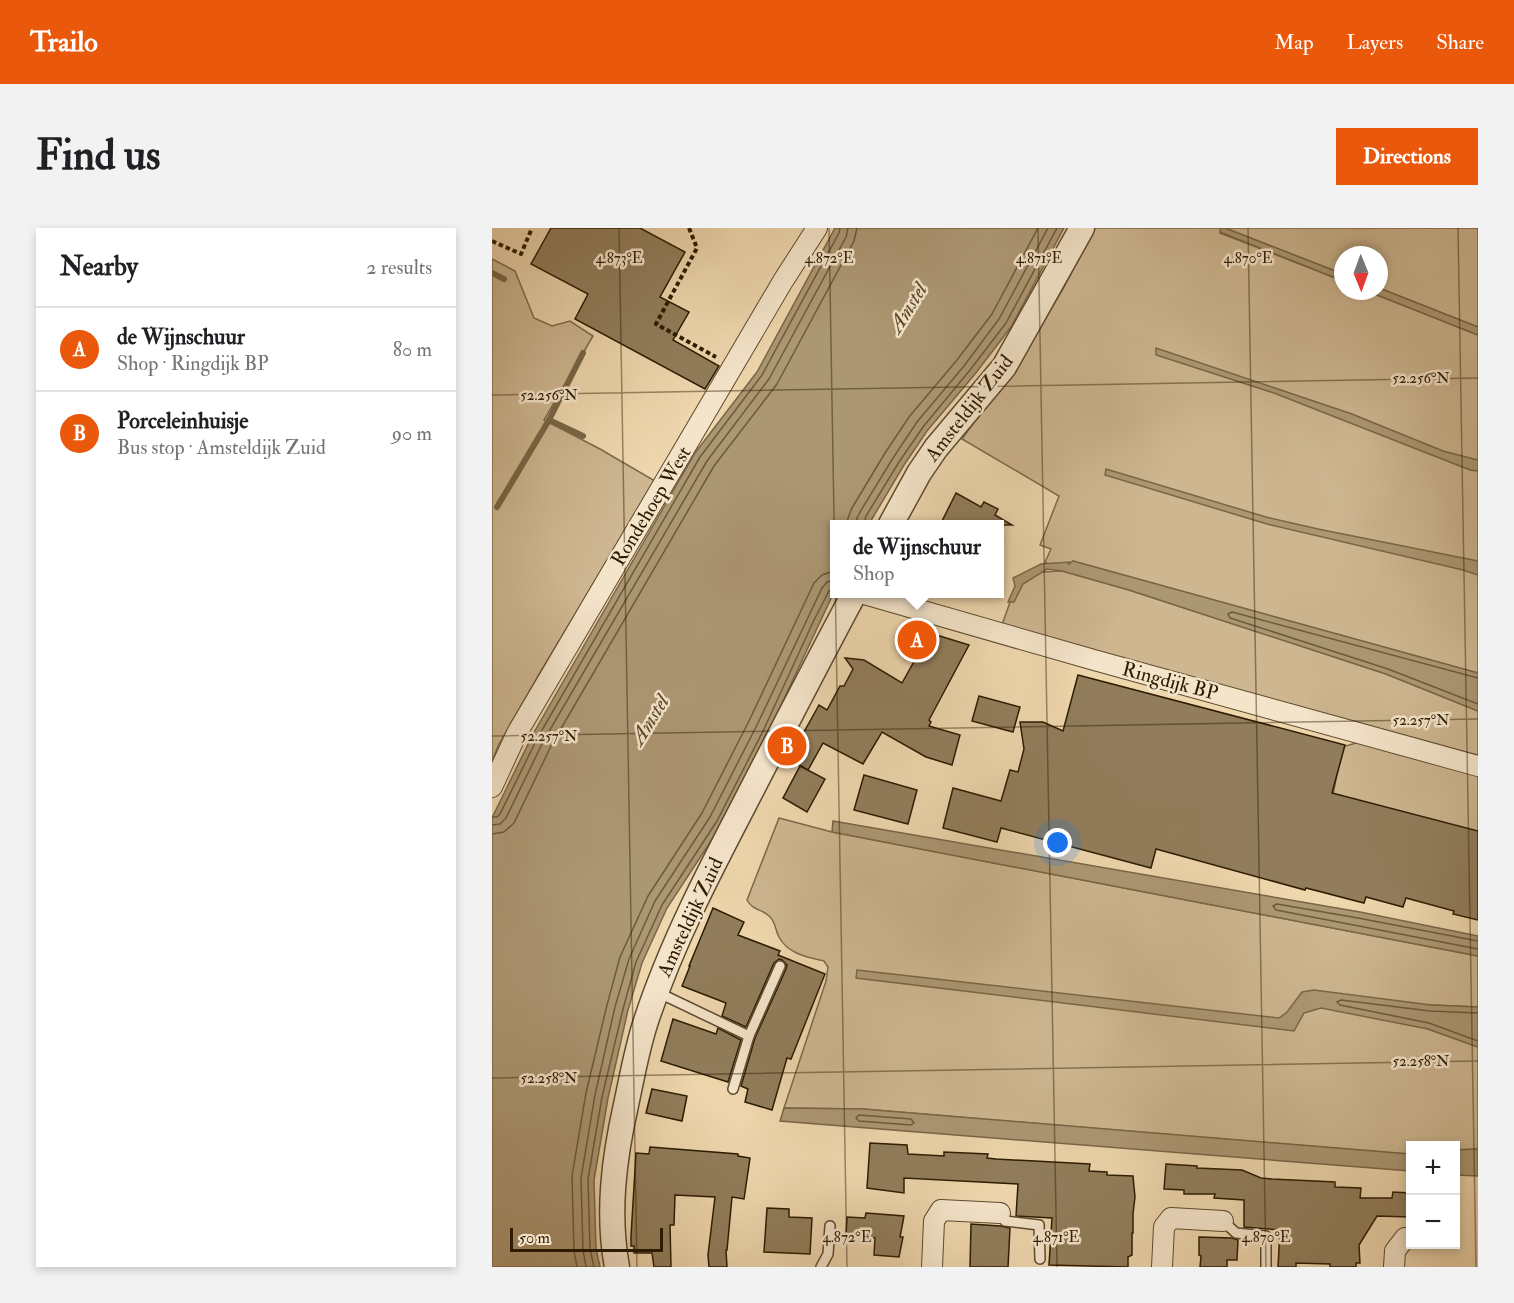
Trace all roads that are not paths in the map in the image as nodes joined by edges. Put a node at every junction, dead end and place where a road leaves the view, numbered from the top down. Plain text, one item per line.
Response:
1 (817, 228) edge
2 (1082, 228) edge
3 (894, 520) edge
4 (852, 598) edge
5 (878, 598) edge
6 (1478, 766) edge
7 (492, 788) edge
8 (780, 966) dead end
9 (657, 992) junction
10 (749, 1036) junction
11 (734, 1089) dead end
12 (1000, 1213) joint
13 (1223, 1221) joint
14 (830, 1226) dead end
15 (1406, 1238) edge
16 (1040, 1259) dead end
17 (617, 1267) edge
18 (820, 1267) edge
19 (932, 1267) edge
20 (1161, 1267) edge
21 (1266, 1267) edge
22 (1394, 1267) edge

1 - 7 street, Rondehoep West
2 - 3 street, Amsteldijk Zuid
4 - 9 street, Amsteldijk Zuid
5 - 6 street, Ringdijk BP
8 - 10 lane
9 - 10 lane
9 - 17 street, Amsteldijk Zuid
10 - 11 lane
12 - 16 lane
12 - 19 street
13 - 20 street
13 - 21 lane
14 - 18 lane
15 - 22 street

